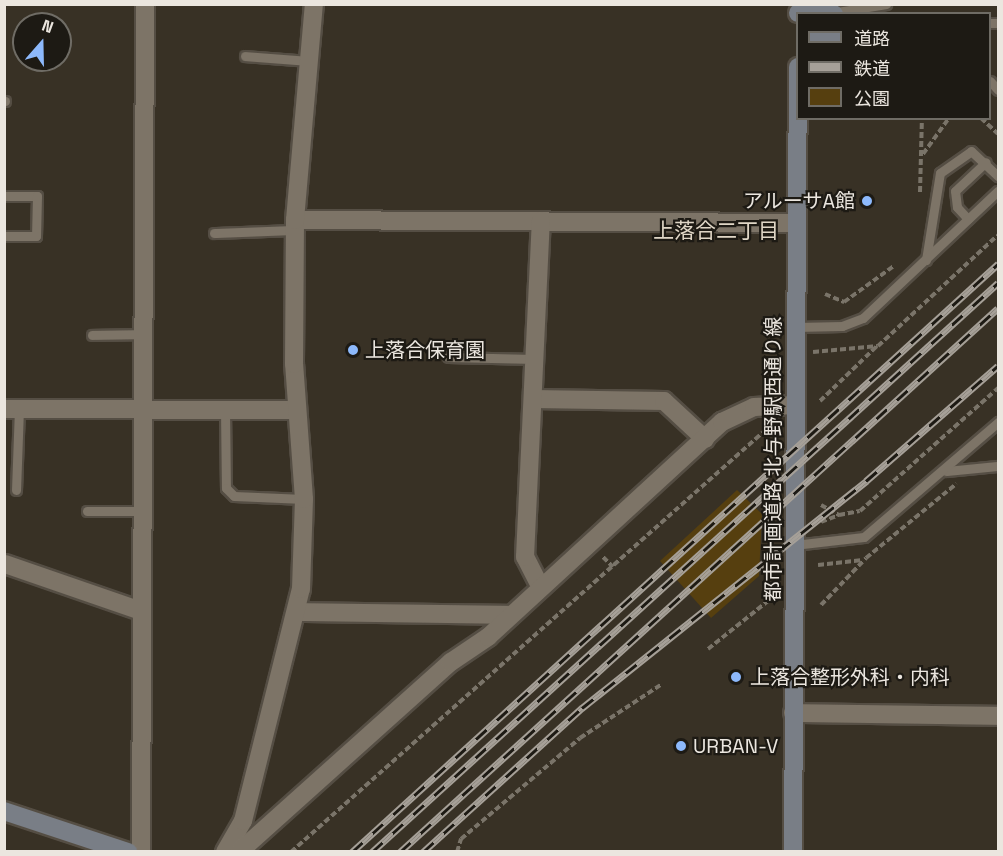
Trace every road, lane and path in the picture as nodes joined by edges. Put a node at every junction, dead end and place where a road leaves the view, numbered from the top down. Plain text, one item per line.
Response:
1 (145, 4) edge
2 (314, 4) edge
3 (886, 4) edge
4 (838, 12) edge
5 (245, 56) dead end
6 (308, 61) junction
7 (797, 120) edge
8 (922, 120) edge
9 (948, 120) edge
10 (983, 120) edge
11 (999, 134) edge
12 (922, 155) junction
13 (986, 162) junction
14 (999, 176) edge
15 (999, 191) edge
16 (4, 196) edge
17 (920, 197) dead end
18 (968, 219) junction
19 (541, 221) junction
20 (796, 223) junction
21 (295, 225) junction
22 (214, 233) dead end
23 (999, 235) edge
24 (4, 236) edge
25 (902, 259) dead end
26 (926, 262) junction
27 (825, 294) dead end
28 (796, 327) junction
29 (145, 334) junction
30 (92, 335) dead end
31 (877, 345) junction
32 (810, 352) dead end
33 (448, 357) dead end
34 (535, 359) junction
35 (999, 388) edge
36 (533, 399) junction
37 (820, 401) dead end
38 (795, 405) junction
39 (12, 409) edge
40 (146, 409) junction
41 (225, 410) junction
42 (296, 410) junction
43 (999, 422) edge
44 (771, 425) dead end
45 (705, 439) junction
46 (999, 466) edge
47 (944, 471) junction
48 (964, 482) dead end
49 (16, 490) dead end
50 (304, 499) junction
51 (821, 505) dead end
52 (87, 511) dead end
53 (143, 512) junction
54 (839, 515) junction
55 (821, 522) dead end
56 (794, 545) junction
57 (864, 560) junction
58 (5, 564) edge
59 (818, 565) dead end
60 (540, 586) junction
61 (768, 600) dead end
62 (821, 605) dead end
63 (141, 611) junction
64 (297, 612) junction
65 (509, 615) junction
66 (708, 649) dead end
67 (662, 684) dead end
68 (794, 712) junction
69 (999, 716) edge
70 (4, 811) edge
71 (99, 847) edge
72 (128, 852) edge
73 (141, 852) edge
74 (225, 852) edge
75 (239, 852) edge
76 (291, 852) edge
77 (457, 852) edge
78 (793, 852) edge

1 - 29 street
2 - 6 street
3 - 4 lane
5 - 6 lane
6 - 21 street
7 - 20 street, 都市計画道路 北与野駅西通り線
8 - 12 path
9 - 12 path
10 - 11 path
12 - 17 path
13 - 14 lane
13 - 18 lane
13 - 26 lane
15 - 18 lane
16 - 24 lane
18 - 26 lane
19 - 20 street
19 - 21 street
19 - 34 street
20 - 28 street, 都市計画道路 北与野駅西通り線
21 - 22 lane
21 - 42 street
23 - 31 path
25 - 27 path
26 - 28 lane
28 - 38 street, 都市計画道路 北与野駅西通り線
29 - 30 lane
29 - 40 street
31 - 32 path
31 - 37 path
33 - 34 lane
34 - 36 street
35 - 54 path
36 - 45 street
36 - 60 street
38 - 45 street
38 - 56 street, 都市計画道路 北与野駅西通り線
39 - 40 street
39 - 49 lane
40 - 41 street
40 - 53 street
41 - 42 street
41 - 50 lane
42 - 50 street
43 - 47 lane
44 - 76 path
45 - 60 street
46 - 47 lane
47 - 56 lane
48 - 57 path
50 - 64 street
51 - 54 path
52 - 53 lane
53 - 63 street
54 - 55 path
56 - 68 street, 都市計画道路 北与野駅西通り線
57 - 59 path
57 - 62 path
58 - 63 street
60 - 65 street
61 - 66 path
63 - 73 street
64 - 65 street
64 - 74 street
65 - 75 street
67 - 77 path
68 - 69 street
68 - 78 street, 都市計画道路 北与野駅西通り線
70 - 71 street
71 - 72 street

